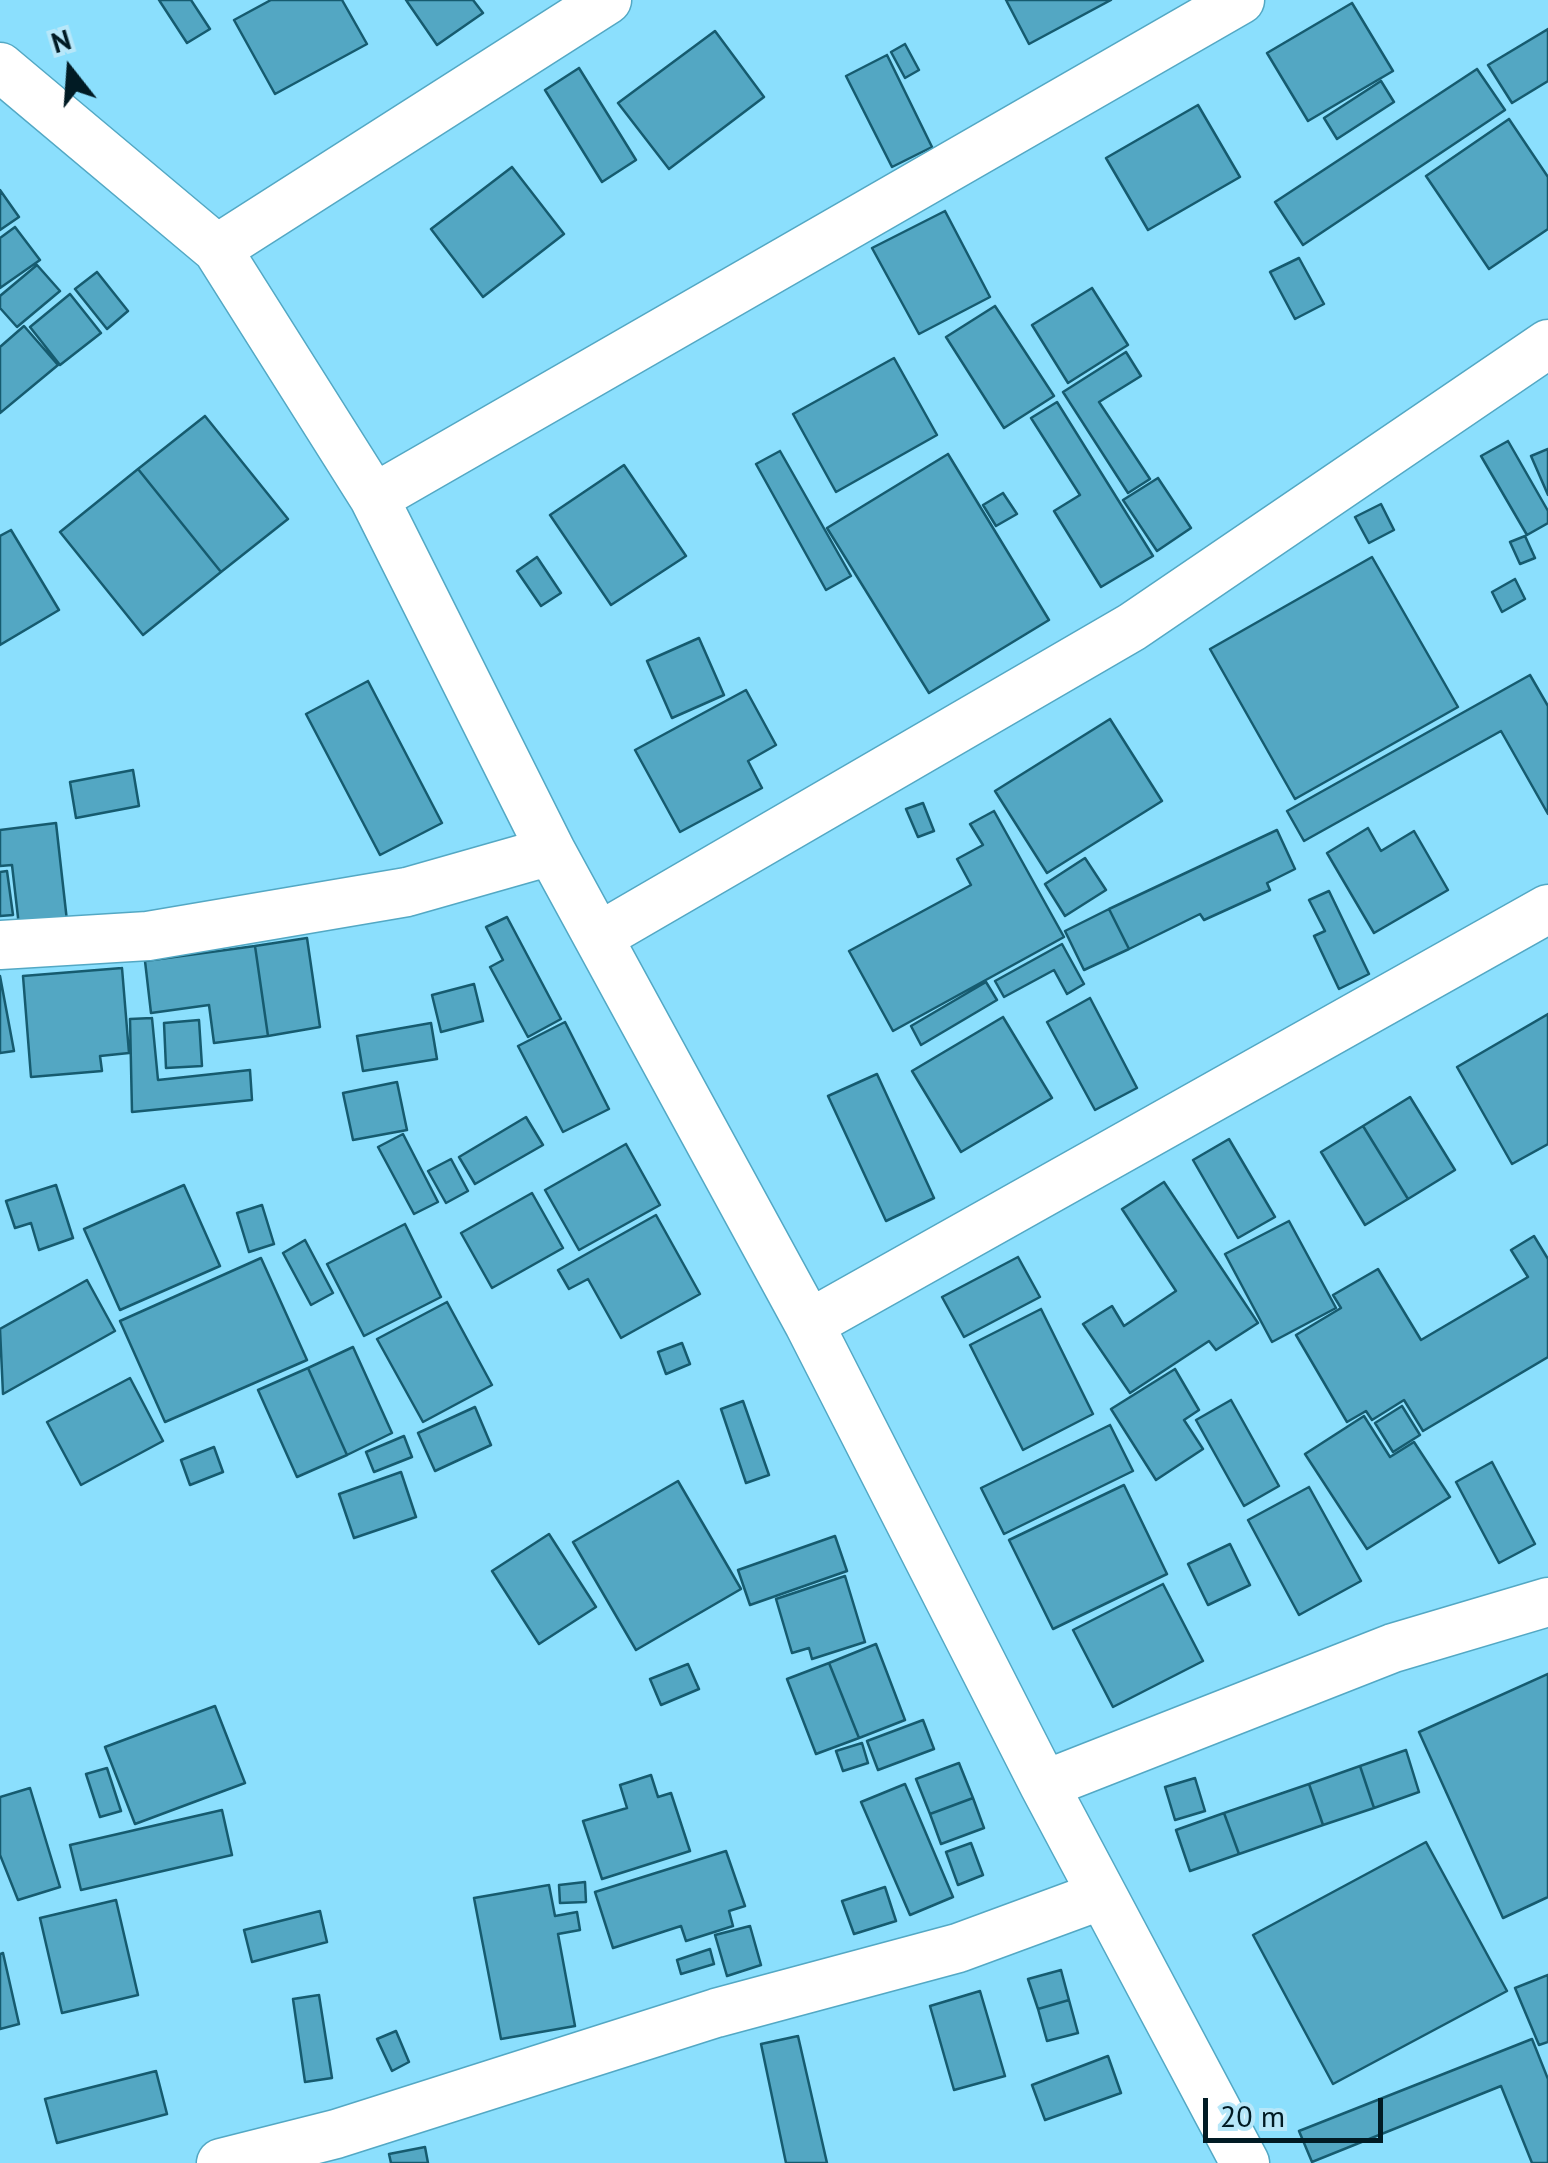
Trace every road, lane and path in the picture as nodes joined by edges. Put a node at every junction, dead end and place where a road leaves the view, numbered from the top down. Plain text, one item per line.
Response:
1 (607, 0) edge
2 (1240, 0) edge
3 (0, 67) edge
4 (217, 249) junction
5 (1548, 344) edge
6 (374, 498) junction
7 (551, 851) junction
8 (1548, 909) edge
9 (600, 936) junction
10 (0, 944) edge
11 (809, 1324) junction
12 (1548, 1602) edge
13 (1044, 1785) junction
14 (1102, 1895) junction
15 (221, 2163) edge
16 (1245, 2163) edge

1 - 4 street
2 - 6 street
3 - 4 street
4 - 6 street
5 - 9 street
6 - 7 street
7 - 9 street
7 - 10 street
8 - 11 street
9 - 11 street
11 - 13 street
12 - 13 street
13 - 14 street
14 - 15 street
14 - 16 street

